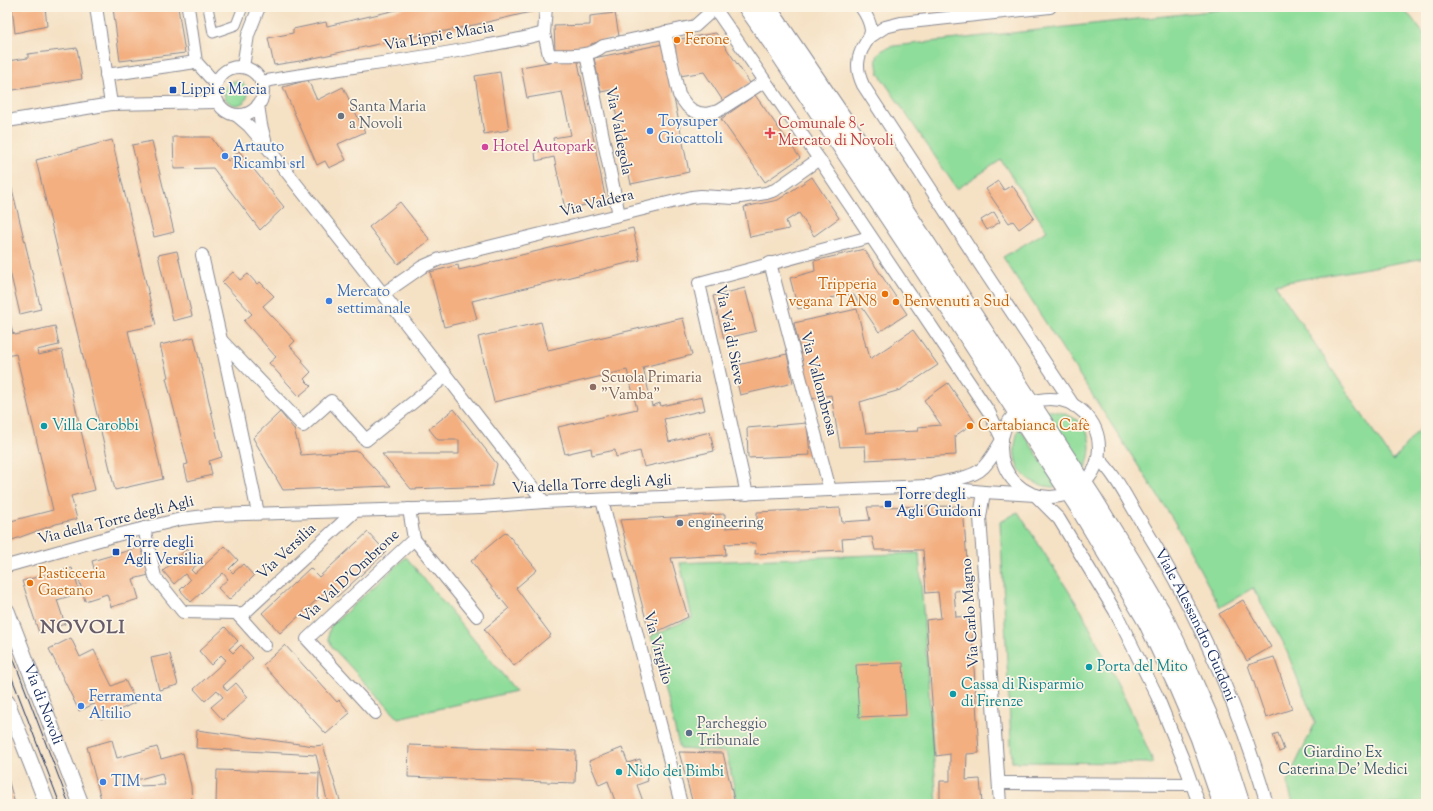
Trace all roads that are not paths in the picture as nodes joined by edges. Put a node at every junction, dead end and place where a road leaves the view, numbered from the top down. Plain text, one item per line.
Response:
1 (96, 7) edge
2 (188, 7) edge
3 (208, 7) edge
4 (242, 7) edge
5 (259, 7) edge
6 (546, 7) edge
7 (555, 7) edge
8 (748, 7) edge
9 (766, 7) edge
10 (862, 7) edge
11 (1050, 7) edge
12 (714, 8) edge
13 (665, 32) junction
14 (544, 33) junction
15 (870, 37) junction
16 (586, 54) junction
17 (196, 62) junction
18 (243, 68) junction
19 (106, 75) junction
20 (765, 81) junction
21 (261, 82) junction
22 (216, 84) junction
23 (217, 102) junction
24 (110, 104) junction
25 (258, 105) junction
26 (236, 115) junction
27 (7, 121) edge
28 (267, 147) junction
29 (819, 159) junction
30 (619, 215) junction
31 (870, 237) junction
32 (202, 255) dead end
33 (770, 263) junction
34 (383, 294) junction
35 (221, 340) junction
36 (446, 376) junction
37 (1074, 406) junction
38 (1024, 408) junction
39 (1002, 439) junction
40 (1098, 458) junction
41 (927, 486) junction
42 (1077, 488) junction
43 (830, 490) junction
44 (984, 492) junction
45 (747, 494) junction
46 (1035, 494) junction
47 (602, 500) junction
48 (544, 502) junction
49 (409, 509) junction
50 (356, 510) junction
51 (258, 513) junction
52 (144, 528) junction
53 (414, 539) junction
54 (7, 566) edge
55 (7, 611) edge
56 (477, 616) dead end
57 (240, 617) junction
58 (265, 645) dead end
59 (7, 702) edge
60 (375, 713) dead end
61 (999, 783) junction
62 (1192, 784) junction
63 (79, 802) edge
64 (47, 804) edge
65 (681, 804) edge
66 (1000, 804) edge
67 (1199, 804) edge
68 (1223, 804) edge
69 (1240, 804) edge
70 (1267, 804) edge

1 - 19 street
2 - 17 street
3 - 4 street
5 - 18 street
6 - 14 street
7 - 14 street
8 - 38 main road, Viale Alessandro Guidoni
9 - 38 main road, Viale Alessandro Guidoni
10 - 15 street
11 - 15 street
12 - 13 street
12 - 20 street
13 - 16 street
13 - 20 street
14 - 16 street
14 - 21 street, Via Lippi e Macia
15 - 37 street
16 - 30 street, Via Valdegola
17 - 19 street
17 - 22 street
18 - 21 street
18 - 22 street
19 - 24 street
20 - 29 street
21 - 25 street
22 - 23 street
23 - 24 street
23 - 26 street
24 - 27 street
25 - 26 street
25 - 28 street
26 - 28 street
28 - 34 street
29 - 30 street, Via Valdera
29 - 31 street
30 - 34 street, Via Valdera
31 - 33 street, Via Val di Sieve
31 - 39 street
32 - 35 street
33 - 43 street, Via Vallombrosa
33 - 45 street, Via Val di Sieve
34 - 36 street
35 - 36 street
35 - 51 street
36 - 48 street
37 - 38 street
37 - 40 street
38 - 39 street
38 - 42 main road, Viale Alessandro Guidoni
39 - 41 street, Via della Torre degli Agli
39 - 46 street
40 - 42 street
40 - 70 street, Viale Alessandro Guidoni
41 - 43 street, Via della Torre degli Agli
41 - 44 street, Via della Torre degli Agli
42 - 46 street
42 - 68 main road, Viale Alessandro Guidoni
42 - 69 main road, Viale Alessandro Guidoni
43 - 45 street, Via della Torre degli Agli
44 - 46 street, Via della Torre degli Agli
44 - 61 street, Via Carlo Magno
45 - 47 street, Via della Torre degli Agli
46 - 62 street
47 - 48 street, Via della Torre degli Agli
47 - 65 street, Via Virgilio
48 - 49 street, Via della Torre degli Agli
49 - 50 street, Via della Torre degli Agli
49 - 53 street, Via Val D'Ombrone
50 - 51 street, Via della Torre degli Agli
50 - 57 street, Via Versilia
51 - 52 street, Via della Torre degli Agli
52 - 54 street, Via della Torre degli Agli
52 - 57 street
53 - 56 street
53 - 60 street, Via Val D'Ombrone
55 - 63 street, Via di Novoli
57 - 58 street
59 - 64 street
61 - 62 street
61 - 66 street, Via Carlo Magno
62 - 67 street

